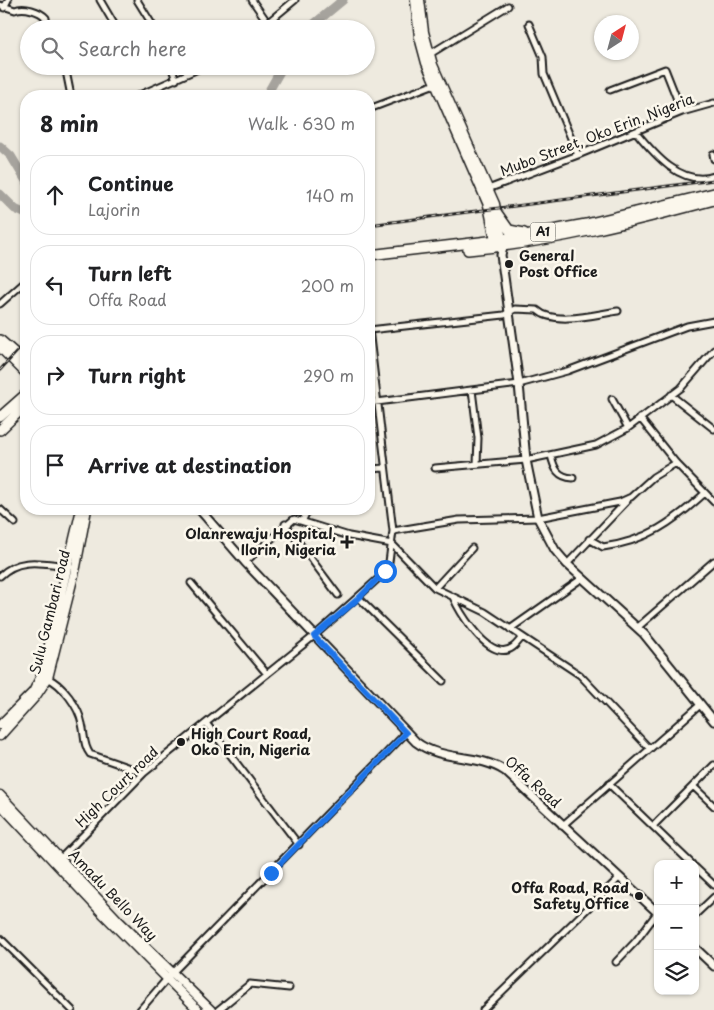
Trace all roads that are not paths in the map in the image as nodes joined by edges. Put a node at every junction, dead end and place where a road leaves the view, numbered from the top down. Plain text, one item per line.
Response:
1 (8, 0) edge
2 (100, 0) edge
3 (137, 0) edge
4 (252, 0) edge
5 (295, 0) edge
6 (415, 0) edge
7 (420, 0) edge
8 (2, 6) edge
9 (508, 6) dead end
10 (46, 20) edge
11 (112, 20) edge
12 (149, 20) edge
13 (266, 20) edge
14 (272, 20) edge
15 (529, 24) dead end
16 (430, 54) junction
17 (67, 75) edge
18 (174, 75) edge
19 (186, 75) edge
20 (176, 80) junction
21 (435, 84) junction
22 (70, 90) edge
23 (152, 90) edge
24 (610, 90) dead end
25 (714, 103) edge
26 (375, 107) edge
27 (682, 112) junction
28 (636, 132) junction
29 (578, 155) junction
30 (714, 176) edge
31 (488, 189) junction
32 (714, 193) edge
33 (714, 200) edge
34 (497, 213) junction
35 (534, 234) junction
36 (499, 246) junction
37 (375, 255) edge
38 (375, 260) edge
39 (20, 286) edge
40 (0, 304) edge
41 (509, 311) junction
42 (618, 311) dead end
43 (714, 321) edge
44 (375, 329) edge
45 (0, 346) edge
46 (714, 350) edge
47 (710, 355) junction
48 (20, 359) edge
49 (714, 360) edge
50 (20, 367) edge
51 (520, 384) junction
52 (472, 390) junction
53 (375, 392) edge
54 (671, 395) junction
55 (20, 399) edge
56 (612, 399) dead end
57 (376, 402) junction
58 (20, 407) edge
59 (20, 408) edge
60 (0, 416) edge
61 (640, 418) junction
62 (0, 424) edge
63 (628, 428) junction
64 (714, 429) edge
65 (0, 430) edge
66 (551, 455) junction
67 (526, 460) junction
68 (676, 463) junction
69 (477, 464) junction
70 (385, 468) junction
71 (435, 468) dead end
72 (375, 469) edge
73 (573, 478) dead end
74 (705, 493) junction
75 (631, 497) junction
76 (714, 502) edge
77 (0, 509) edge
78 (80, 515) edge
79 (85, 515) edge
80 (205, 515) edge
81 (305, 515) edge
82 (538, 518) junction
83 (303, 520) junction
84 (15, 523) dead end
85 (285, 524) junction
86 (394, 531) junction
87 (590, 539) junction
88 (392, 544) junction
89 (472, 548) dead end
90 (244, 562) junction
91 (714, 562) edge
92 (567, 564) junction
93 (72, 567) junction
94 (0, 576) edge
95 (581, 579) junction
96 (191, 583) dead end
97 (435, 588) junction
98 (338, 594) dead end
99 (453, 597) junction
100 (359, 598) junction
101 (638, 627) junction
102 (510, 629) junction
103 (314, 636) junction
104 (522, 638) junction
105 (267, 674) junction
106 (45, 677) junction
107 (443, 681) dead end
108 (700, 705) junction
109 (714, 721) edge
110 (206, 723) junction
111 (0, 725) edge
112 (406, 733) junction
113 (0, 736) edge
114 (649, 748) junction
115 (714, 765) edge
116 (144, 773) junction
117 (609, 784) junction
118 (693, 786) junction
119 (0, 794) edge
120 (0, 804) edge
121 (714, 806) edge
122 (562, 826) junction
123 (653, 826) junction
124 (299, 845) junction
125 (688, 860) edge
126 (58, 862) junction
127 (699, 871) edge
128 (619, 878) junction
129 (714, 885) edge
130 (714, 897) edge
131 (654, 910) edge
132 (699, 911) edge
133 (654, 917) edge
134 (0, 938) edge
135 (697, 950) edge
136 (616, 962) dead end
137 (714, 966) edge
138 (170, 977) junction
139 (289, 988) dead end
140 (487, 1009) edge
141 (72, 1010) edge
142 (140, 1010) edge
143 (198, 1010) edge
144 (211, 1010) edge
145 (218, 1010) edge

1 - 8 street
2 - 11 street
3 - 12 street
4 - 13 street
5 - 14 street
6 - 21 main road
7 - 16 main road
8 - 10 street
9 - 16 street
15 - 29 street
16 - 31 main road
17 - 22 street
18 - 20 street
19 - 20 street
20 - 23 street
21 - 26 street
21 - 36 main road
24 - 27 street
25 - 27 street, Mubo Street, Oko Erin, Nigeria
27 - 28 street, Mubo Street, Oko Erin, Nigeria
28 - 29 street, Mubo Street, Oko Erin, Nigeria
28 - 30 street
29 - 31 street, Mubo Street, Oko Erin, Nigeria
31 - 34 main road
32 - 35 highway, A1
33 - 36 highway, A1
34 - 35 highway
34 - 36 main road
35 - 36 highway, A1
36 - 37 highway, A1
36 - 38 highway, A1
36 - 41 street
39 - 40 street
41 - 42 street
41 - 44 street
41 - 51 street
43 - 51 street
45 - 48 highway
45 - 50 highway
46 - 47 street
47 - 49 street
47 - 54 street
51 - 52 street
51 - 67 street
52 - 57 street
52 - 69 street
53 - 57 street, High Court road
54 - 61 street
54 - 64 street
55 - 60 highway
56 - 63 street
57 - 70 street, High Court road
58 - 62 highway
59 - 65 highway
61 - 63 street
61 - 68 street
63 - 66 street
66 - 67 street
66 - 73 street
67 - 69 street
67 - 82 street
68 - 74 street
68 - 75 street
69 - 71 street
70 - 72 street
70 - 86 street, High Court road
74 - 76 street
74 - 87 street
75 - 82 street
75 - 87 street
77 - 84 street
78 - 93 main road
79 - 93 main road, Sulu Gambari road
80 - 90 street
81 - 83 street
82 - 86 street
82 - 92 street
83 - 85 street
83 - 88 street
85 - 90 street
85 - 98 street
86 - 88 street, High Court road
87 - 92 street
88 - 97 street
88 - 100 street, High Court road
89 - 97 street
90 - 103 street
91 - 101 street
92 - 95 street
93 - 94 street
93 - 106 main road, Sulu Gambari road
95 - 101 street
95 - 102 street
96 - 105 street
97 - 99 street
99 - 102 street
99 - 104 street
100 - 103 street, High Court road
100 - 107 street
101 - 108 street
102 - 104 street
103 - 105 street, High Court road
103 - 112 street, Offa Road
104 - 114 street
105 - 110 street, High Court road
106 - 111 main road
106 - 113 main road, Sulu Gambari road
106 - 116 street
108 - 109 street
108 - 114 street
110 - 116 street, High Court road
110 - 124 street
112 - 122 street, Offa Road
112 - 124 street
114 - 117 street
115 - 118 street
116 - 126 street, High Court road
117 - 122 street
117 - 123 street
118 - 121 street
118 - 123 street
119 - 126 main road, Amadu Bello Way
120 - 126 main road, Amadu Bello Way
122 - 128 street, Offa Road
123 - 125 street
124 - 138 street
126 - 138 main road, Amadu Bello Way
127 - 129 street
128 - 131 street, Offa Road
128 - 140 street
130 - 132 street
133 - 136 street
134 - 141 street
135 - 137 street
138 - 142 street
138 - 143 main road, Amadu Bello Way
138 - 144 main road, Amadu Bello Way
139 - 145 street

